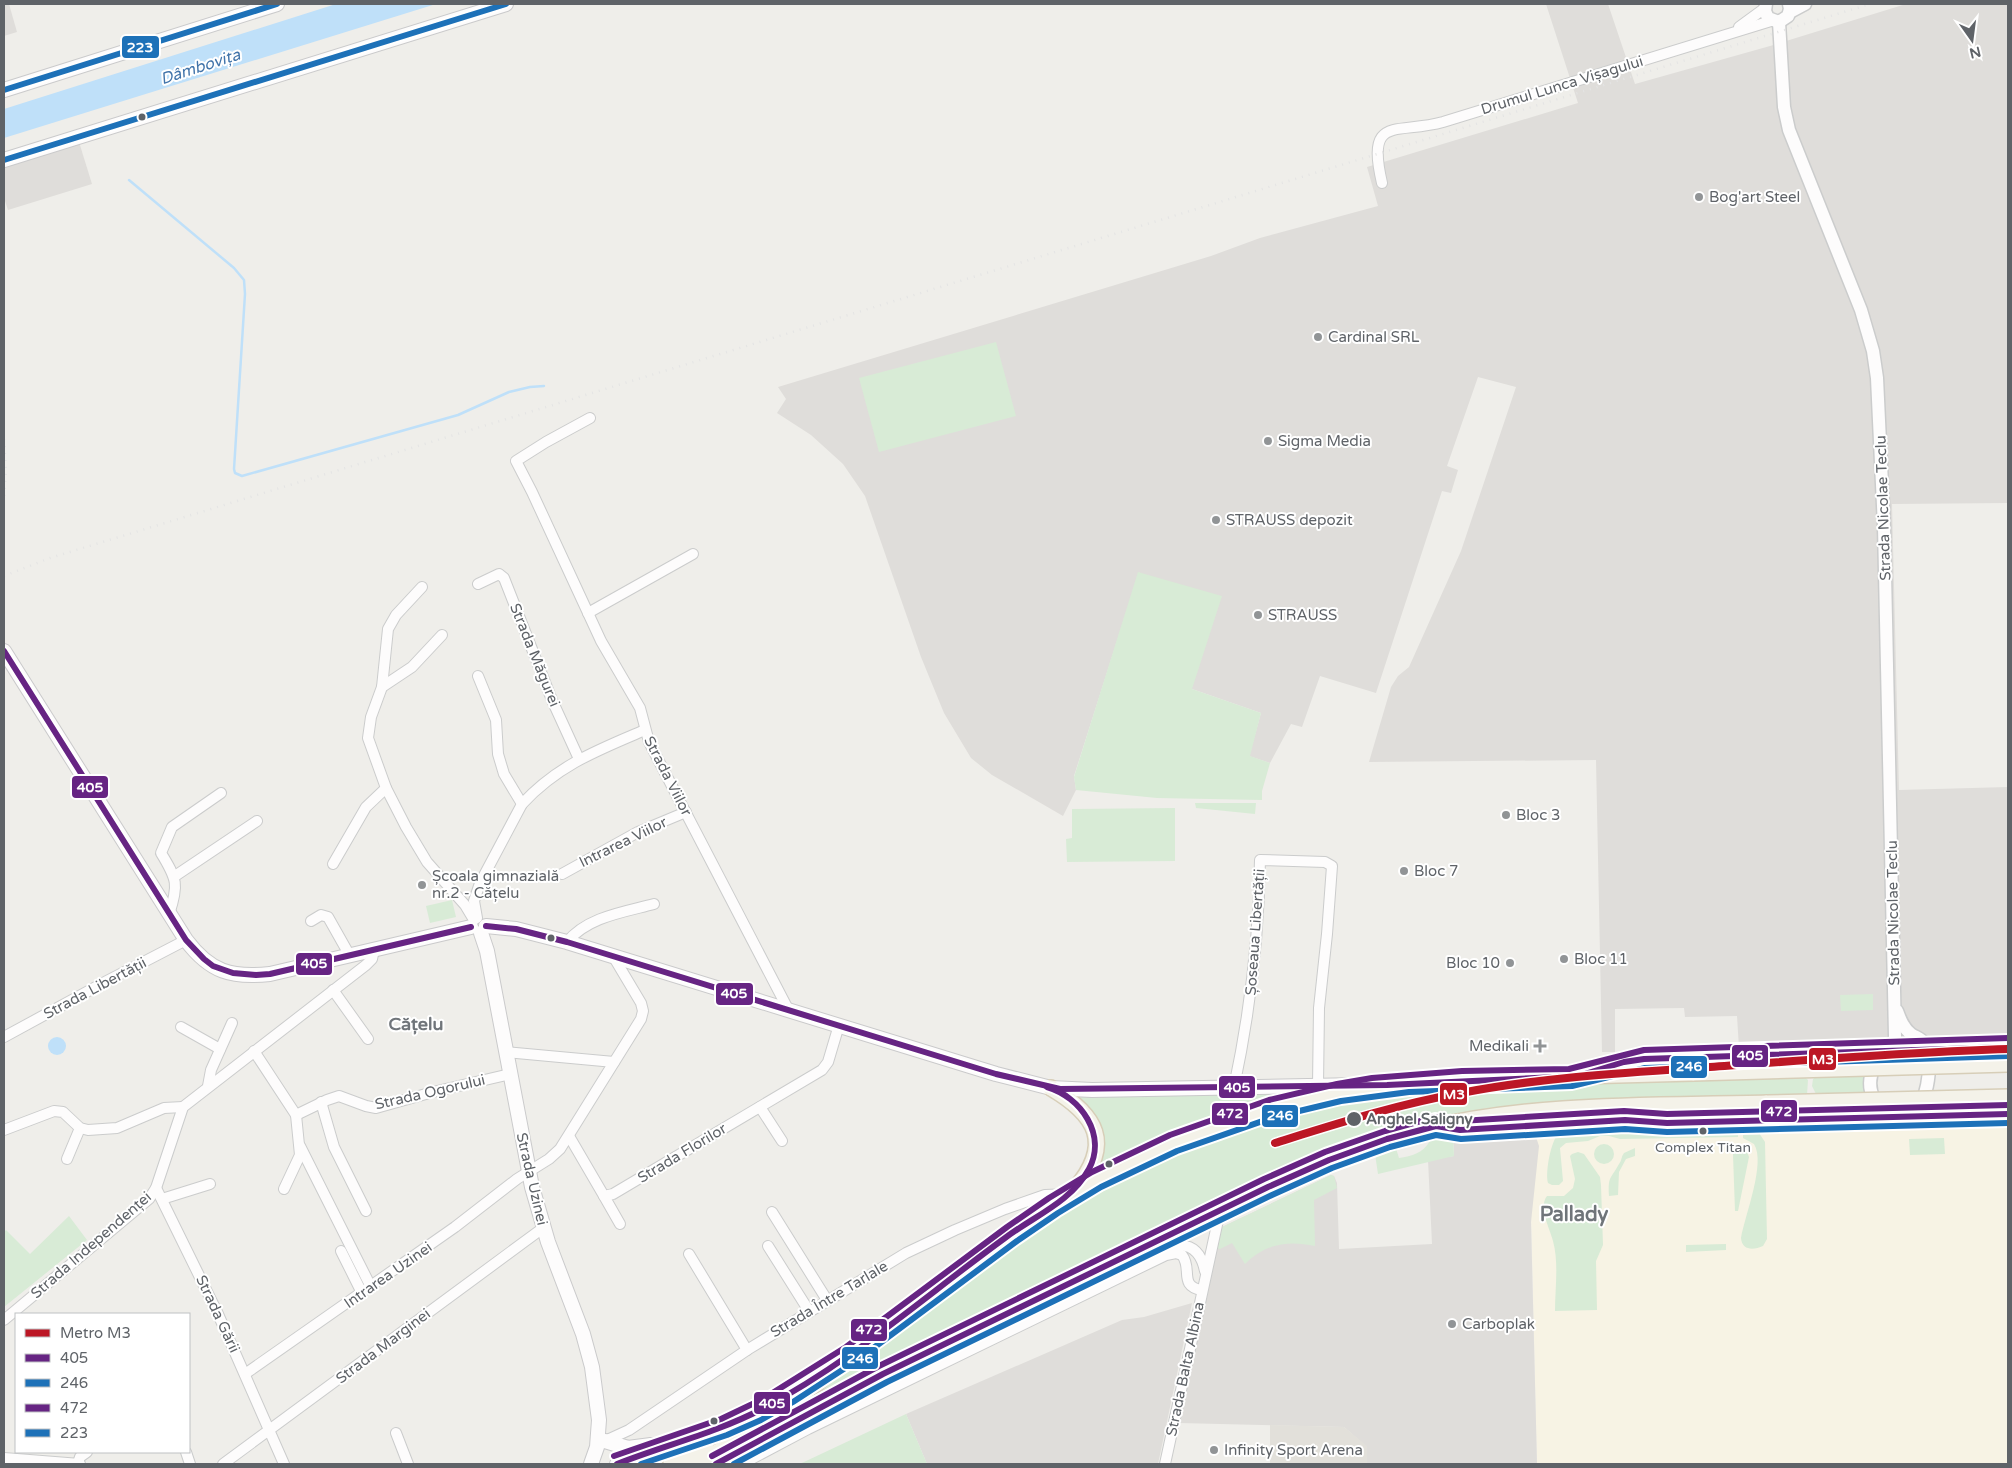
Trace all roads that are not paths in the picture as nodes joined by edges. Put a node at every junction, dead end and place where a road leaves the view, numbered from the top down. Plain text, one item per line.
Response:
1 (277, 4) edge
2 (506, 4) edge
3 (1805, 4) edge
4 (1765, 6) edge
5 (1789, 8) edge
6 (1775, 21) junction
7 (1732, 33) junction
8 (4, 90) edge
9 (4, 160) edge
10 (1382, 183) dead end
11 (590, 418) dead end
12 (693, 554) dead end
13 (478, 584) dead end
14 (422, 586) dead end
15 (588, 613) junction
16 (442, 635) dead end
17 (6, 655) edge
18 (478, 676) dead end
19 (382, 687) junction
20 (645, 730) junction
21 (579, 759) junction
22 (386, 788) junction
23 (221, 793) dead end
24 (522, 804) junction
25 (686, 812) junction
26 (257, 821) dead end
27 (333, 864) dead end
28 (562, 874) dead end
29 (175, 876) junction
30 (654, 904) dead end
31 (169, 914) junction
32 (311, 921) dead end
33 (478, 925) junction
34 (186, 940) junction
35 (567, 942) junction
36 (374, 950) junction
37 (350, 956) junction
38 (613, 956) junction
39 (333, 990) junction
40 (1895, 1007) junction
41 (788, 1009) junction
42 (232, 1023) dead end
43 (839, 1025) junction
44 (180, 1027) dead end
45 (4, 1037) edge
46 (368, 1039) dead end
47 (2008, 1047) edge
48 (220, 1049) junction
49 (1926, 1049) junction
50 (1888, 1050) junction
51 (254, 1051) junction
52 (506, 1052) junction
53 (614, 1062) junction
54 (2008, 1064) edge
55 (510, 1074) junction
56 (1578, 1076) junction
57 (1387, 1085) junction
58 (208, 1086) junction
59 (1318, 1086) junction
60 (1051, 1088) junction
61 (1234, 1088) junction
62 (2008, 1097) edge
63 (321, 1102) junction
64 (183, 1107) junction
65 (760, 1107) junction
66 (2008, 1114) edge
67 (296, 1115) junction
68 (1897, 1116) junction
69 (1436, 1126) junction
70 (80, 1128) junction
71 (4, 1130) edge
72 (569, 1136) junction
73 (782, 1141) dead end
74 (300, 1146) junction
75 (68, 1159) dead end
76 (528, 1172) junction
77 (210, 1184) dead end
78 (156, 1188) junction
79 (284, 1189) dead end
80 (1071, 1194) junction
81 (604, 1196) junction
82 (162, 1199) junction
83 (366, 1211) dead end
84 (1220, 1211) junction
85 (772, 1212) dead end
86 (620, 1224) dead end
87 (544, 1228) junction
88 (768, 1246) dead end
89 (341, 1252) dead end
90 (689, 1254) dead end
91 (1112, 1264) junction
92 (1205, 1275) junction
93 (366, 1290) junction
94 (1202, 1290) junction
95 (827, 1300) junction
96 (809, 1311) junction
97 (4, 1320) edge
98 (867, 1344) junction
99 (747, 1350) junction
100 (245, 1374) junction
101 (883, 1374) junction
102 (599, 1420) junction
103 (269, 1431) junction
104 (396, 1433) dead end
105 (693, 1437) junction
106 (605, 1440) junction
107 (86, 1453) edge
108 (4, 1458) edge
109 (691, 1460) edge
110 (230, 1462) edge
111 (79, 1464) edge
112 (284, 1464) edge
113 (408, 1464) edge
114 (591, 1464) edge
115 (617, 1464) edge
116 (671, 1464) edge
117 (716, 1464) edge
118 (742, 1464) edge
119 (1165, 1464) edge

1 - 8 main road
2 - 9 main road
3 - 5 street
4 - 6 street, Strada Nicolae Teclu
4 - 7 street, Drumul Lunca Vișagului
5 - 6 street
6 - 7 street, Drumul Lunca Vișagului
6 - 40 street, Strada Nicolae Teclu
7 - 10 street, Drumul Lunca Vișagului
11 - 15 street, Strada Viilor
12 - 15 street
13 - 21 street, Strada Măgurei
14 - 19 street
15 - 20 street, Strada Viilor
16 - 19 street
17 - 31 main road
18 - 24 street
19 - 22 street
20 - 21 street
20 - 25 street, Strada Viilor
21 - 24 street
22 - 27 street
22 - 33 street
23 - 29 street
24 - 33 street
25 - 28 street, Intrarea Viilor
25 - 41 street, Strada Viilor
26 - 29 street
29 - 31 street
30 - 35 street
31 - 34 main road
32 - 37 street
33 - 35 main road
33 - 36 main road
33 - 52 main road, Strada Uzinei
34 - 37 main road
34 - 45 street, Strada Libertății
35 - 38 main road
36 - 37 main road
36 - 39 street
38 - 41 main road
38 - 53 street
39 - 46 street
39 - 51 street
40 - 49 street
40 - 50 street, Strada Nicolae Teclu
41 - 43 main road
42 - 48 street
43 - 60 main road
43 - 65 street, Strada Florilor
44 - 48 street
47 - 49 street
48 - 58 street
49 - 50 street
49 - 68 street
50 - 56 street
50 - 68 street
51 - 58 street
51 - 67 street
52 - 53 street
52 - 55 main road, Strada Uzinei
53 - 72 street
54 - 56 main road, bridge
55 - 63 street, Strada Ogorului
55 - 76 main road, Strada Uzinei
56 - 57 main road
57 - 59 main road
57 - 80 main road
58 - 64 street
59 - 61 main road
59 - 61 street, Șoseaua Libertății
60 - 61 main road
60 - 80 main road
62 - 69 main road, bridge
63 - 67 street, Strada Ogorului
63 - 83 street
64 - 70 street
64 - 78 street, Strada Independenței
65 - 73 street
65 - 81 street, Strada Florilor
66 - 68 street
67 - 74 street
68 - 69 street
69 - 84 main road
70 - 71 street
70 - 75 street
72 - 76 street
72 - 81 street
74 - 79 street
74 - 93 street
76 - 87 main road, Strada Uzinei
76 - 93 street, Intrarea Uzinei
77 - 82 street
78 - 82 street, Strada Gării
78 - 97 street, Strada Independenței
80 - 95 street, Strada Între Tarlale
80 - 98 main road
81 - 86 street
82 - 100 street, Strada Gării
84 - 91 main road
84 - 92 street, Strada Balta Albina
85 - 95 street
87 - 102 main road, Strada Uzinei
87 - 103 street, Strada Marginei
88 - 96 street
89 - 93 street
90 - 99 street
91 - 92 street
91 - 101 main road
92 - 94 street, Strada Balta Albina
93 - 100 street, Intrarea Uzinei
94 - 118 street
94 - 119 street, Strada Balta Albina
95 - 96 street, Strada Între Tarlale
96 - 99 street, Strada Între Tarlale
98 - 105 main road
98 - 109 main road
99 - 106 street, Strada Între Tarlale
100 - 103 street, Strada Gării
101 - 109 main road
101 - 117 main road
102 - 106 main road, Strada Uzinei
102 - 114 main road, Strada Uzinei
103 - 110 street, Strada Marginei
103 - 112 street, Strada Gării
104 - 113 street
105 - 106 main road
105 - 115 main road
106 - 115 main road, Strada Uzinei
107 - 111 street
108 - 111 street
109 - 116 main road

